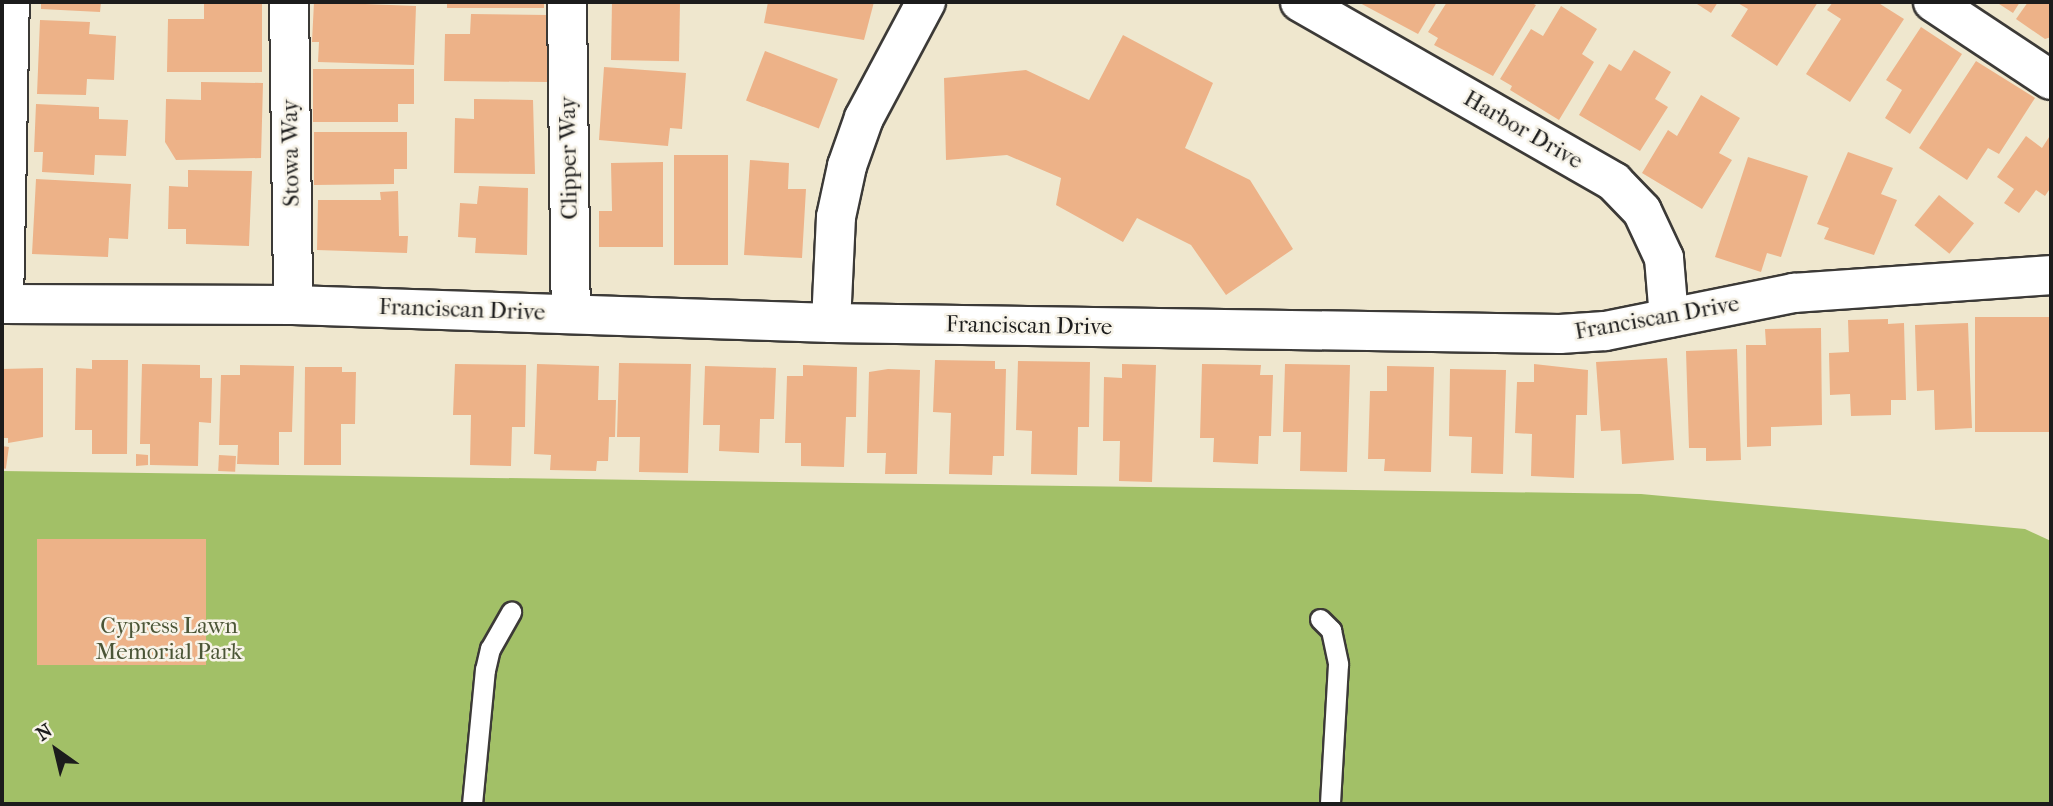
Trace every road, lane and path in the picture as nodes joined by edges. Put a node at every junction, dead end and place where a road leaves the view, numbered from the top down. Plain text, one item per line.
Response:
1 (10, 2) edge
2 (289, 2) edge
3 (567, 2) edge
4 (926, 2) edge
5 (1300, 2) edge
6 (1933, 2) edge
7 (2051, 80) edge
8 (5, 109) edge
9 (2051, 275) edge
10 (3, 304) edge
11 (293, 305) junction
12 (571, 313) junction
13 (1669, 318) junction
14 (831, 323) junction
15 (511, 612) dead end
16 (1320, 619) dead end
17 (472, 804) edge
18 (1329, 804) edge

1 - 8 street
2 - 11 street, Stowa Way
3 - 12 street, Clipper Way
4 - 14 street
5 - 13 street, Harbor Drive
6 - 7 street
8 - 10 street
9 - 13 street, Franciscan Drive
10 - 11 street, Franciscan Drive
11 - 12 street, Franciscan Drive
12 - 14 street, Franciscan Drive
13 - 14 street, Franciscan Drive
15 - 17 lane
16 - 18 lane

